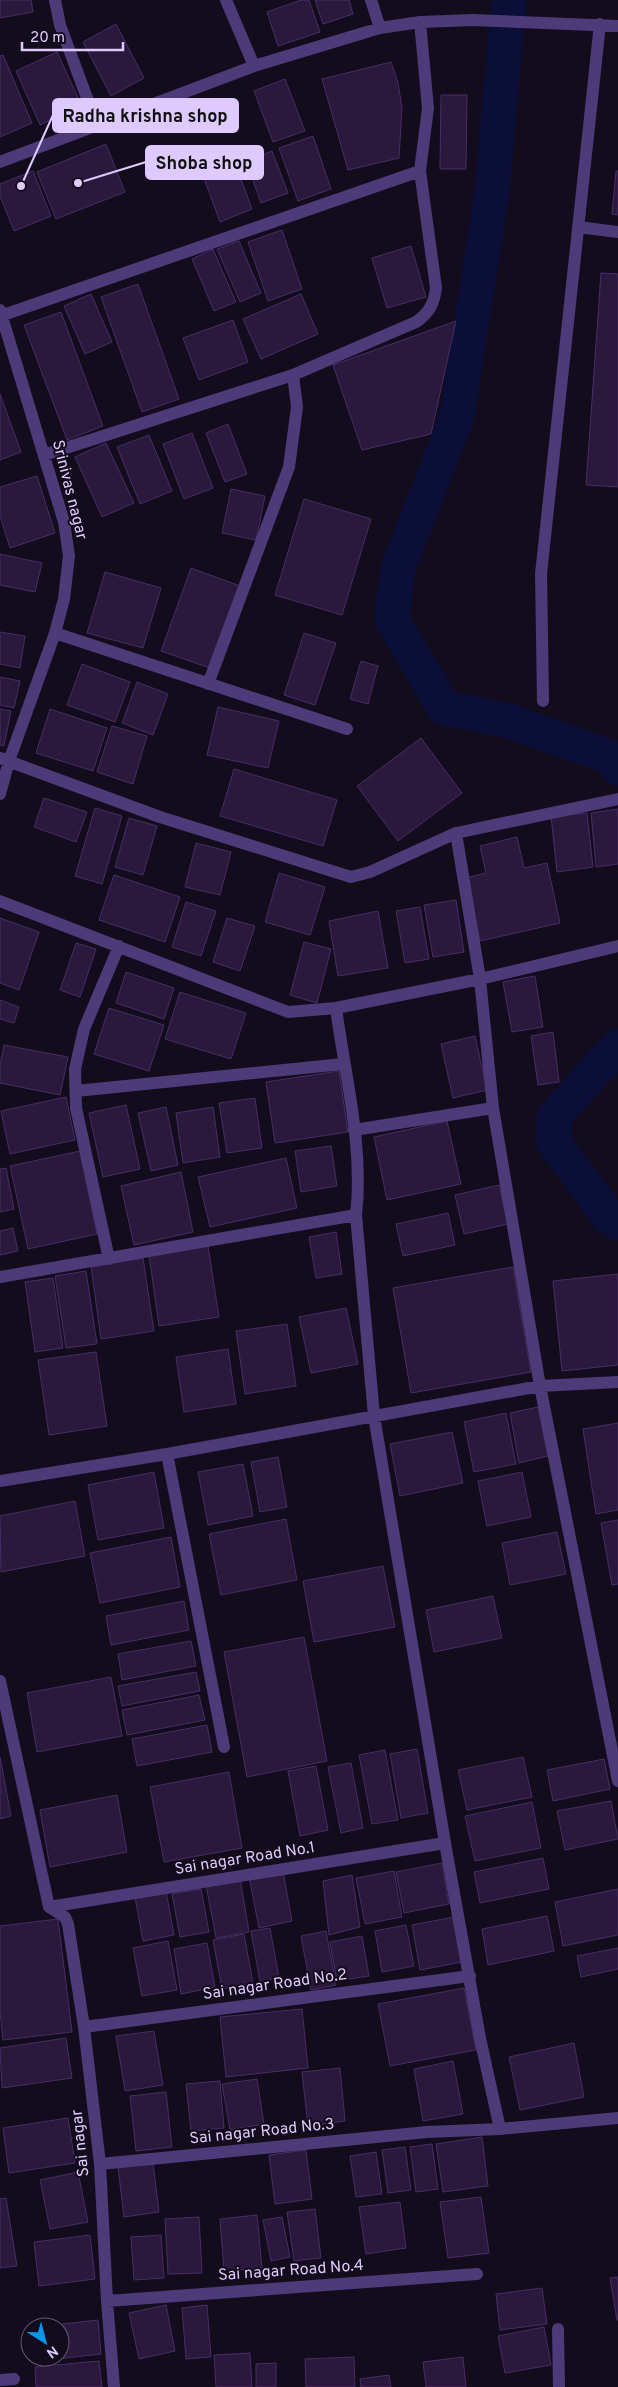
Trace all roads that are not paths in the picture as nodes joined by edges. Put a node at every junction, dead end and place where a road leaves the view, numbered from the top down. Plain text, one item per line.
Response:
1 (55, 0) edge
2 (226, 0) edge
3 (371, 0) edge
4 (420, 22) junction
5 (600, 24) junction
6 (618, 26) edge
7 (380, 28) junction
8 (254, 66) junction
9 (97, 125) junction
10 (0, 162) edge
11 (420, 171) junction
12 (578, 227) junction
13 (618, 232) edge
14 (1, 314) edge
15 (293, 375) junction
16 (44, 455) junction
17 (55, 633) junction
18 (208, 684) junction
19 (544, 701) dead end
20 (347, 729) dead end
21 (4, 760) edge
22 (0, 794) edge
23 (618, 799) edge
24 (456, 833) junction
25 (0, 901) edge
26 (119, 946) junction
27 (618, 946) edge
28 (480, 978) junction
29 (336, 1008) junction
30 (343, 1064) junction
31 (76, 1091) junction
32 (493, 1108) junction
33 (354, 1130) junction
34 (356, 1215) junction
35 (109, 1259) junction
36 (0, 1277) edge
37 (618, 1382) edge
38 (540, 1386) junction
39 (374, 1416) junction
40 (167, 1454) junction
41 (0, 1481) edge
42 (0, 1681) edge
43 (3, 1713) edge
44 (224, 1747) dead end
45 (618, 1781) edge
46 (446, 1843) junction
47 (49, 1906) junction
48 (470, 1976) junction
49 (84, 2027) junction
50 (618, 2118) edge
51 (500, 2129) junction
52 (100, 2164) junction
53 (477, 2274) dead end
54 (107, 2301) junction
55 (558, 2329) dead end
56 (14, 2379) dead end
57 (0, 2380) edge
58 (114, 2387) edge
59 (559, 2387) edge

1 - 9 street
2 - 8 street
3 - 7 street
4 - 5 street
4 - 7 street
4 - 11 street
5 - 6 street
5 - 12 street
7 - 8 street
8 - 9 street
9 - 10 street
11 - 14 street
11 - 15 street
12 - 13 street
12 - 19 street
14 - 16 street, Srinivas nagar
15 - 16 street
15 - 18 street
16 - 17 street, Srinivas nagar
17 - 18 street
17 - 21 street, Srinivas nagar
18 - 20 street
21 - 22 street, Srinivas nagar
21 - 24 street
23 - 24 street
24 - 28 street
25 - 26 street
26 - 29 street
26 - 31 street
27 - 28 street
28 - 29 street
28 - 32 street
29 - 30 street
30 - 31 street
30 - 33 street
31 - 35 street
32 - 33 street
32 - 38 street
33 - 34 street
34 - 35 street
34 - 39 street
35 - 36 street
37 - 38 street
38 - 39 street
38 - 45 street
39 - 40 street
39 - 46 street
40 - 41 street
40 - 44 street
42 - 43 street
43 - 47 street
46 - 47 street, Sai nagar Road No.1
46 - 48 street
47 - 49 street, Sai nagar
48 - 49 street, Sai nagar Road No.2
48 - 51 street
49 - 52 street, Sai nagar
50 - 51 street, Sai nagar Road No.3
51 - 52 street, Sai nagar Road No.3
52 - 54 street, Sai nagar
53 - 54 street, Sai nagar Road No.4
54 - 58 street, Sai nagar
55 - 59 street
56 - 57 street

